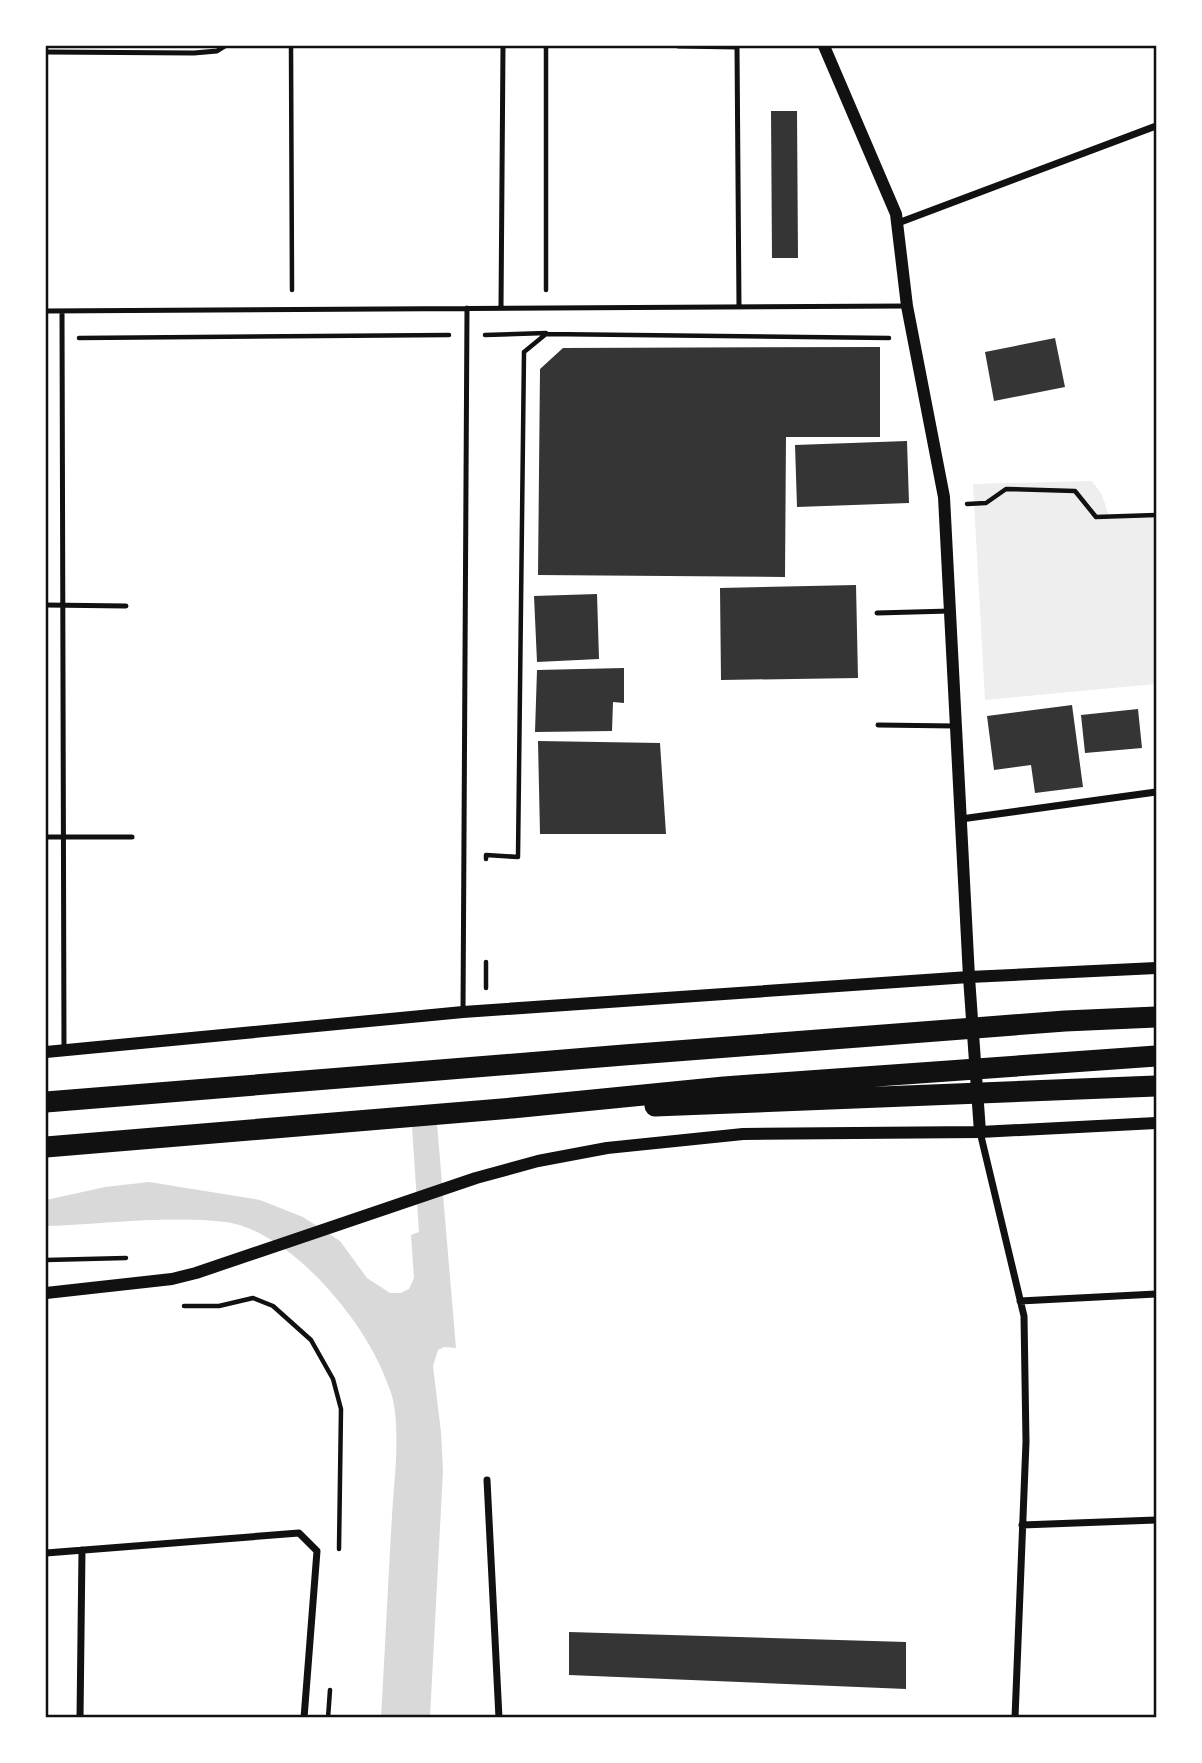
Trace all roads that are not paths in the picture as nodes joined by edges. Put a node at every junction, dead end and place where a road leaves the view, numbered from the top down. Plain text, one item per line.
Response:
1 (225, 46) edge
2 (503, 46) edge
3 (678, 46) edge
4 (824, 46) edge
5 (46, 52) edge
6 (1157, 126) edge
7 (898, 223) junction
8 (906, 306) junction
9 (739, 307) junction
10 (467, 308) junction
11 (501, 308) junction
12 (46, 311) edge
13 (62, 311) junction
14 (46, 605) edge
15 (64, 605) junction
16 (126, 606) dead end
17 (950, 611) junction
18 (877, 613) dead end
19 (878, 725) dead end
20 (956, 726) junction
21 (1157, 792) edge
22 (961, 819) junction
23 (46, 837) edge
24 (65, 837) junction
25 (132, 838) dead end
26 (1157, 968) edge
27 (969, 976) junction
28 (1157, 1010) edge
29 (463, 1012) junction
30 (1157, 1017) edge
31 (1065, 1021) junction
32 (64, 1049) junction
33 (46, 1052) edge
34 (1157, 1056) edge
35 (1157, 1086) edge
36 (46, 1102) edge
37 (512, 1108) junction
38 (1157, 1123) edge
39 (980, 1132) junction
40 (46, 1147) edge
41 (46, 1293) edge
42 (1157, 1294) edge
43 (1020, 1301) junction
44 (487, 1480) dead end
45 (1157, 1520) edge
46 (1022, 1525) junction
47 (82, 1550) junction
48 (46, 1553) edge
49 (80, 1717) edge
50 (304, 1717) edge
51 (499, 1717) edge
52 (1015, 1717) edge

1 - 5 lane
2 - 11 lane
3 - 9 lane
4 - 7 street
6 - 7 street
7 - 8 street
8 - 9 lane
8 - 17 street
9 - 11 lane
10 - 11 lane
10 - 13 lane
10 - 29 lane
12 - 13 lane
13 - 15 lane
14 - 15 lane
15 - 16 lane
15 - 24 lane
17 - 18 lane
17 - 20 street
19 - 20 lane
20 - 22 street
21 - 22 street
22 - 27 street
23 - 24 lane
24 - 25 lane
24 - 32 lane
26 - 27 street
27 - 29 street
27 - 39 street
28 - 31 highway
29 - 32 street
30 - 31 highway
31 - 36 highway
32 - 33 street
34 - 37 highway
35 - 37 highway
37 - 40 highway
38 - 39 street
39 - 41 street
39 - 43 street
42 - 43 street
43 - 46 street
44 - 51 street
45 - 46 street
46 - 52 street
47 - 48 street
47 - 49 street
47 - 50 street

